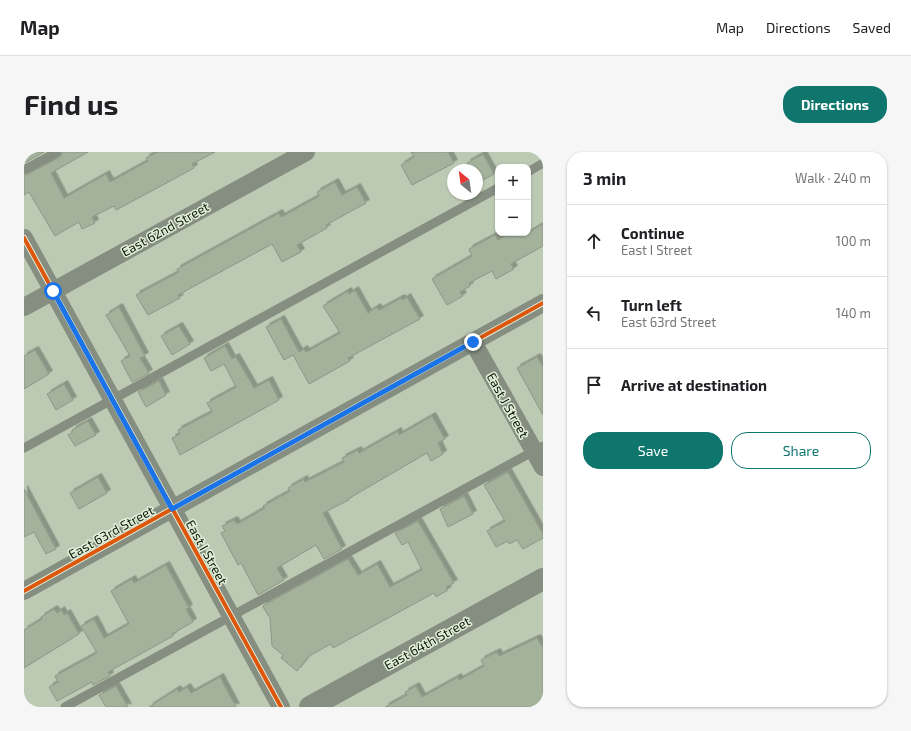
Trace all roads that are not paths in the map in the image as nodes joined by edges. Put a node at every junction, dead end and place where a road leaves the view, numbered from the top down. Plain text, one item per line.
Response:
1 (57, 152) edge
2 (306, 152) edge
3 (543, 164) edge
4 (24, 170) edge
5 (531, 170) edge
6 (495, 190) edge
7 (24, 238) edge
8 (53, 291) junction
9 (543, 303) edge
10 (24, 307) edge
11 (473, 342) junction
12 (113, 399) junction
13 (24, 448) edge
14 (538, 448) edge
15 (543, 467) edge
16 (172, 509) junction
17 (543, 579) edge
18 (24, 591) edge
19 (231, 615) junction
20 (65, 707) edge
21 (281, 707) edge
22 (310, 707) edge

1 - 4 lane
2 - 8 street, East 62nd Street
3 - 5 lane
6 - 12 lane
7 - 8 street, East I Street
8 - 10 street, East 62nd Street
8 - 12 street, East I Street
9 - 11 street, East 63rd Street
11 - 14 street, East J Street
11 - 16 street, East 63rd Street
12 - 13 lane
12 - 16 street, East I Street
14 - 15 street, East J Street
14 - 19 lane
16 - 18 street, East 63rd Street
16 - 19 street, East I Street
17 - 22 street, East 64th Street
19 - 20 lane
19 - 21 street, East I Street

